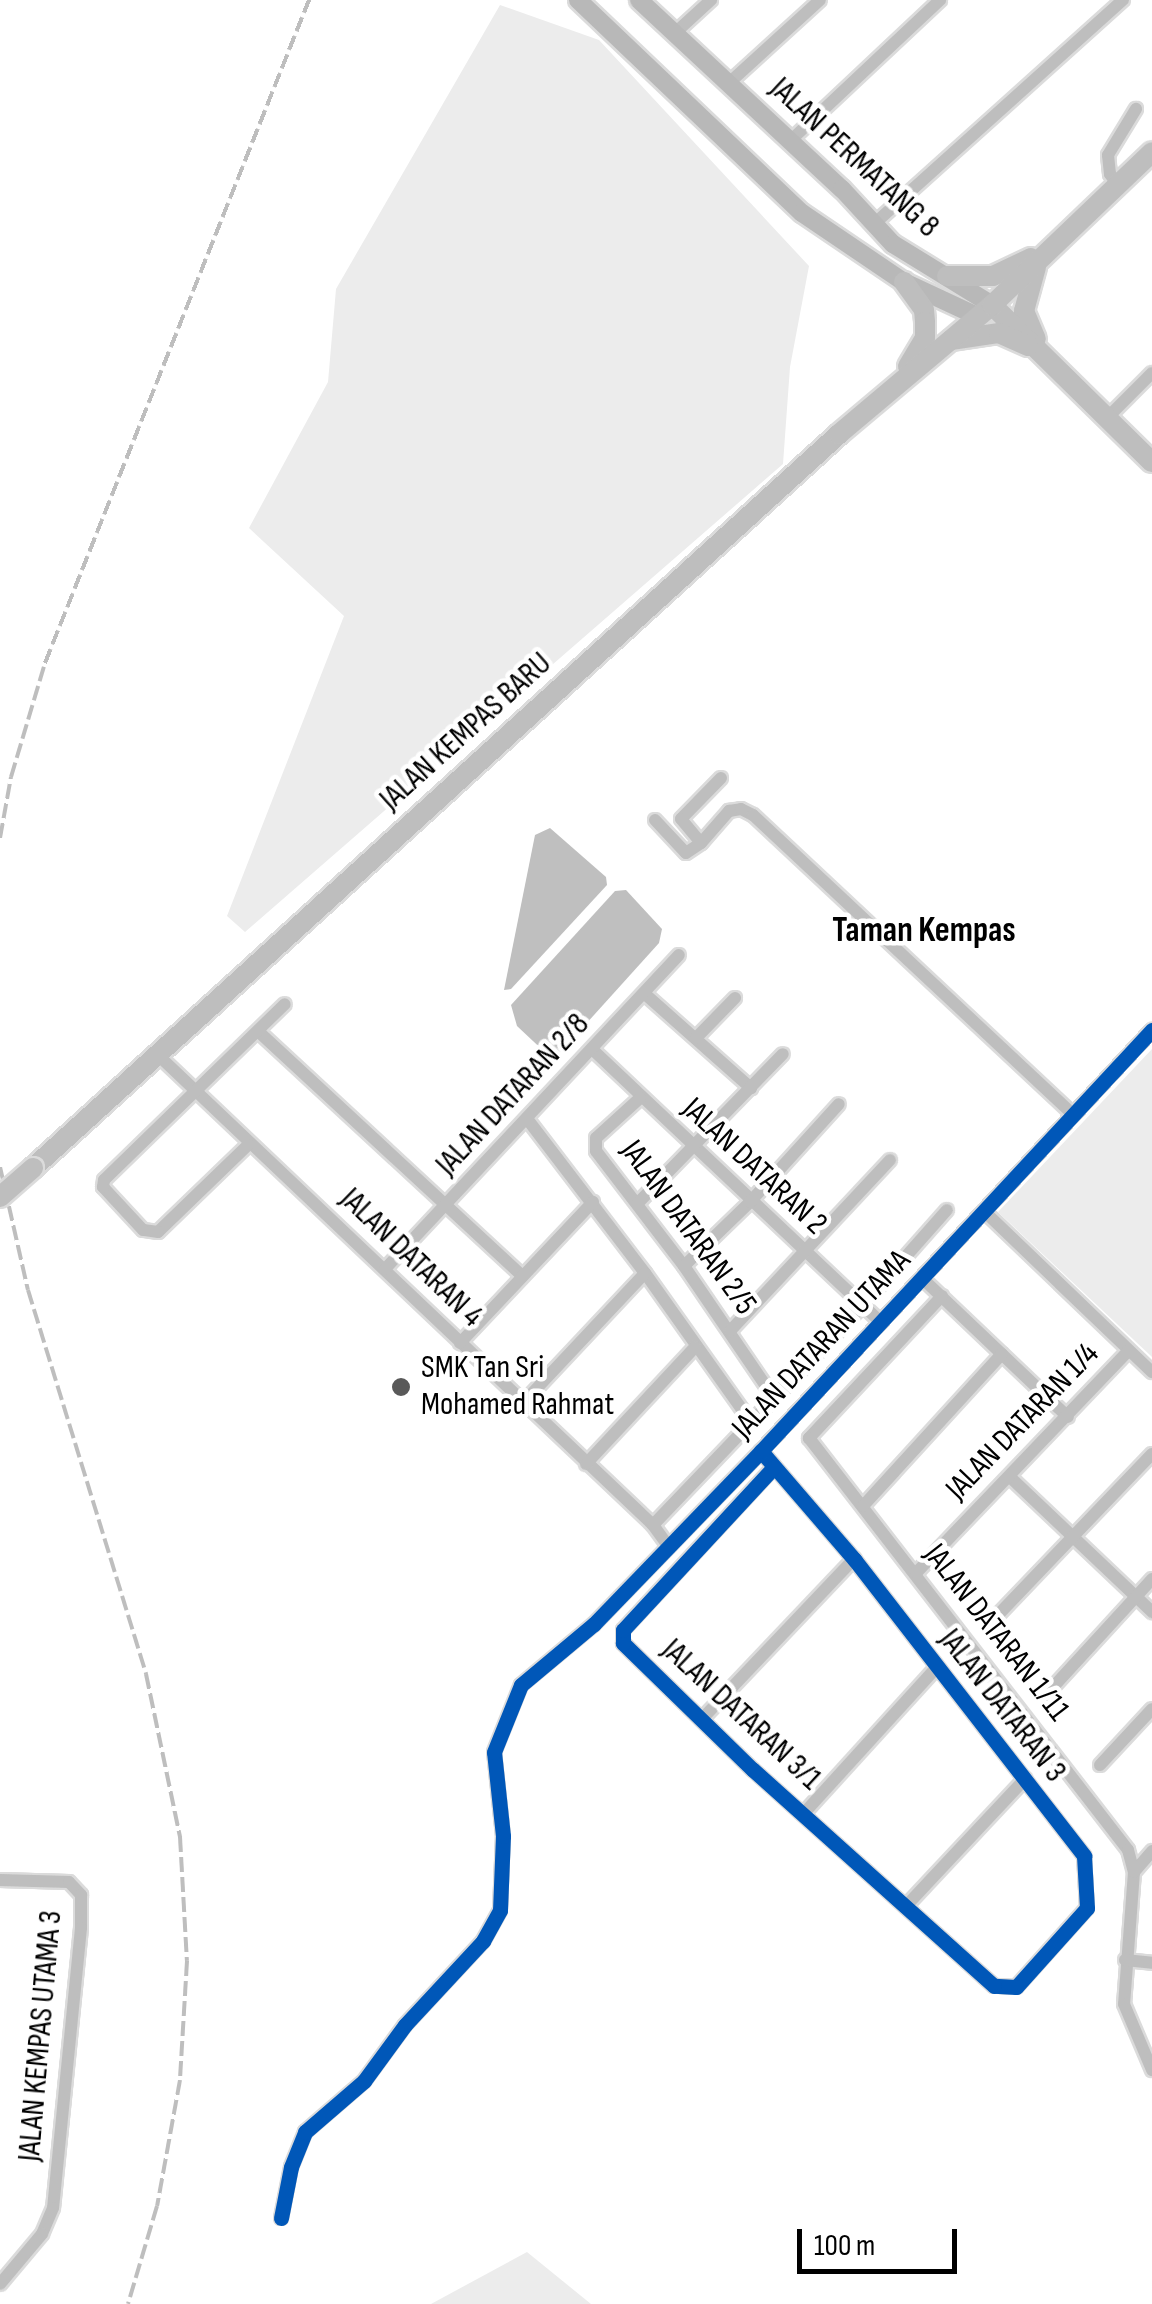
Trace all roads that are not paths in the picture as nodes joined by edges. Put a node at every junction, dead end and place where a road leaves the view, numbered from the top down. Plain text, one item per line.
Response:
1 (578, 0) edge
2 (639, 0) edge
3 (711, 0) edge
4 (820, 0) edge
5 (940, 0) edge
6 (1124, 0) edge
7 (674, 33) junction
8 (729, 83) junction
9 (1136, 109) dead end
10 (790, 140) junction
11 (1152, 152) edge
12 (1117, 184) junction
13 (874, 224) junction
14 (1043, 253) junction
15 (947, 276) junction
16 (904, 282) junction
17 (984, 310) junction
18 (948, 340) junction
19 (1047, 358) junction
20 (1152, 373) edge
21 (896, 385) junction
22 (1106, 419) junction
23 (1152, 462) edge
24 (721, 778) dead end
25 (655, 820) dead end
26 (701, 843) junction
27 (679, 955) dead end
28 (645, 994) junction
29 (734, 998) dead end
30 (285, 1004) dead end
31 (1152, 1030) edge
32 (260, 1033) junction
33 (696, 1038) junction
34 (592, 1050) junction
35 (783, 1054) dead end
36 (159, 1056) junction
37 (751, 1088) junction
38 (196, 1092) junction
39 (640, 1098) junction
40 (839, 1104) dead end
41 (1072, 1114) junction
42 (528, 1120) junction
43 (248, 1145) junction
44 (695, 1149) junction
45 (890, 1160) dead end
46 (0, 1198) edge
47 (592, 1202) junction
48 (750, 1202) junction
49 (448, 1204) junction
50 (638, 1204) junction
51 (947, 1210) dead end
52 (984, 1211) junction
53 (803, 1248) junction
54 (684, 1266) junction
55 (385, 1270) junction
56 (646, 1273) junction
57 (522, 1276) junction
58 (923, 1279) junction
59 (942, 1296) junction
60 (862, 1306) junction
61 (881, 1322) junction
62 (730, 1330) junction
63 (460, 1343) junction
64 (695, 1347) junction
65 (1128, 1352) junction
66 (1002, 1354) junction
67 (1152, 1372) edge
68 (774, 1398) junction
69 (524, 1403) junction
70 (1068, 1416) junction
71 (750, 1421) junction
72 (761, 1451) junction
73 (1152, 1454) edge
74 (586, 1464) junction
75 (773, 1468) junction
76 (1010, 1478) junction
77 (863, 1506) junction
78 (653, 1525) junction
79 (1072, 1537) junction
80 (667, 1544) junction
81 (854, 1560) junction
82 (916, 1573) junction
83 (1152, 1579) edge
84 (1136, 1596) junction
85 (1152, 1612) edge
86 (997, 1616) dead end
87 (936, 1667) junction
88 (1044, 1696) dead end
89 (1152, 1709) edge
90 (702, 1720) junction
91 (1100, 1765) dead end
92 (1025, 1779) junction
93 (805, 1812) junction
94 (1152, 1851) edge
95 (1134, 1872) junction
96 (1152, 1873) edge
97 (0, 1880) edge
98 (906, 1905) junction
99 (1125, 1960) junction
100 (1152, 1963) edge
101 (994, 1986) joint
102 (1148, 2056) edge
103 (1152, 2070) edge
104 (281, 2218) dead end
105 (0, 2284) edge

1 - 16 street
2 - 7 street, JALAN PERMATANG 8
3 - 7 street
4 - 8 street, JALAN PERMATANG 8
5 - 10 street
6 - 13 street
7 - 8 street, JALAN PERMATANG 8
8 - 10 street, JALAN PERMATANG 8
9 - 12 street
10 - 13 street, JALAN PERMATANG 8
11 - 12 main road, JALAN KEMPAS BARU
12 - 14 main road, JALAN KEMPAS BARU
13 - 15 street, JALAN PERMATANG 8
14 - 15 main road
14 - 17 main road, JALAN KEMPAS BARU
14 - 19 main road
15 - 17 street, JALAN PERMATANG 8
16 - 17 street
16 - 21 main road
17 - 18 main road, JALAN KEMPAS BARU
17 - 19 main road
18 - 19 main road
18 - 21 main road, JALAN KEMPAS BARU
19 - 22 main road
20 - 22 street
21 - 36 main road, JALAN KEMPAS BARU
22 - 23 main road
24 - 26 street
25 - 26 street
26 - 41 street
27 - 28 street, JALAN DATARAN 2/8
28 - 33 street
28 - 34 street, JALAN DATARAN 2/8
29 - 33 street
30 - 32 street
31 - 41 street, JALAN DATARAN UTAMA
32 - 38 street
32 - 49 street
33 - 37 street
34 - 39 street, JALAN DATARAN 2
34 - 42 street, JALAN DATARAN 2/8
35 - 37 street
36 - 38 street, JALAN DATARAN 4
36 - 46 main road, JALAN KEMPAS BARU, bridge
37 - 44 street
38 - 43 street, JALAN DATARAN 4
38 - 43 street
39 - 44 street, JALAN DATARAN 2
39 - 50 street, JALAN DATARAN 2/5
40 - 48 street
41 - 52 street, JALAN DATARAN UTAMA
42 - 47 street
42 - 49 street, JALAN DATARAN 2/8
43 - 55 street, JALAN DATARAN 4
44 - 48 street, JALAN DATARAN 2
44 - 50 street
45 - 53 street
47 - 56 street
47 - 57 street
48 - 53 street, JALAN DATARAN 2
48 - 54 street
49 - 55 street, JALAN DATARAN 2/8
49 - 57 street
50 - 54 street, JALAN DATARAN 2/5
51 - 60 street
52 - 58 street, JALAN DATARAN UTAMA
52 - 65 street
53 - 60 street, JALAN DATARAN 2
53 - 62 street
54 - 62 street, JALAN DATARAN 2/5
55 - 63 street, JALAN DATARAN 4
56 - 64 street
56 - 69 street
57 - 63 street
58 - 59 street
58 - 61 street, JALAN DATARAN UTAMA
59 - 66 street
59 - 77 street, JALAN DATARAN 1/11
60 - 61 street, JALAN DATARAN 2
60 - 68 street
61 - 72 street, JALAN DATARAN UTAMA
62 - 68 street, JALAN DATARAN 2/5
63 - 69 street, JALAN DATARAN 4
64 - 71 street
64 - 74 street
65 - 67 street
65 - 70 street, JALAN DATARAN 1/4
66 - 70 street
66 - 77 street
68 - 71 street
69 - 74 street, JALAN DATARAN 4
70 - 76 street, JALAN DATARAN 1/4
71 - 78 street
72 - 75 street, JALAN DATARAN 3
72 - 80 street, JALAN DATARAN UTAMA
73 - 79 street
74 - 78 street, JALAN DATARAN 4
75 - 81 street, JALAN DATARAN 3
75 - 90 street, JALAN DATARAN 3/1
76 - 79 street
76 - 82 street, JALAN DATARAN 1/4
77 - 82 street, JALAN DATARAN 1/11
78 - 80 street, JALAN DATARAN 4
79 - 84 street
79 - 86 street
80 - 104 street, JALAN DATARAN UTAMA
81 - 87 street, JALAN DATARAN 3
81 - 90 street
82 - 95 street, JALAN DATARAN 1/11
83 - 84 street
84 - 85 street
84 - 88 street
87 - 92 street, JALAN DATARAN 3
87 - 93 street
89 - 91 street
90 - 93 street, JALAN DATARAN 3/1
92 - 98 street
92 - 101 street, JALAN DATARAN 3
93 - 98 street, JALAN DATARAN 3/1
94 - 95 street
95 - 96 street
95 - 99 street
97 - 105 street, JALAN KEMPAS UTAMA 3
98 - 101 street, JALAN DATARAN 3/1
99 - 100 street
99 - 102 street
102 - 103 street

